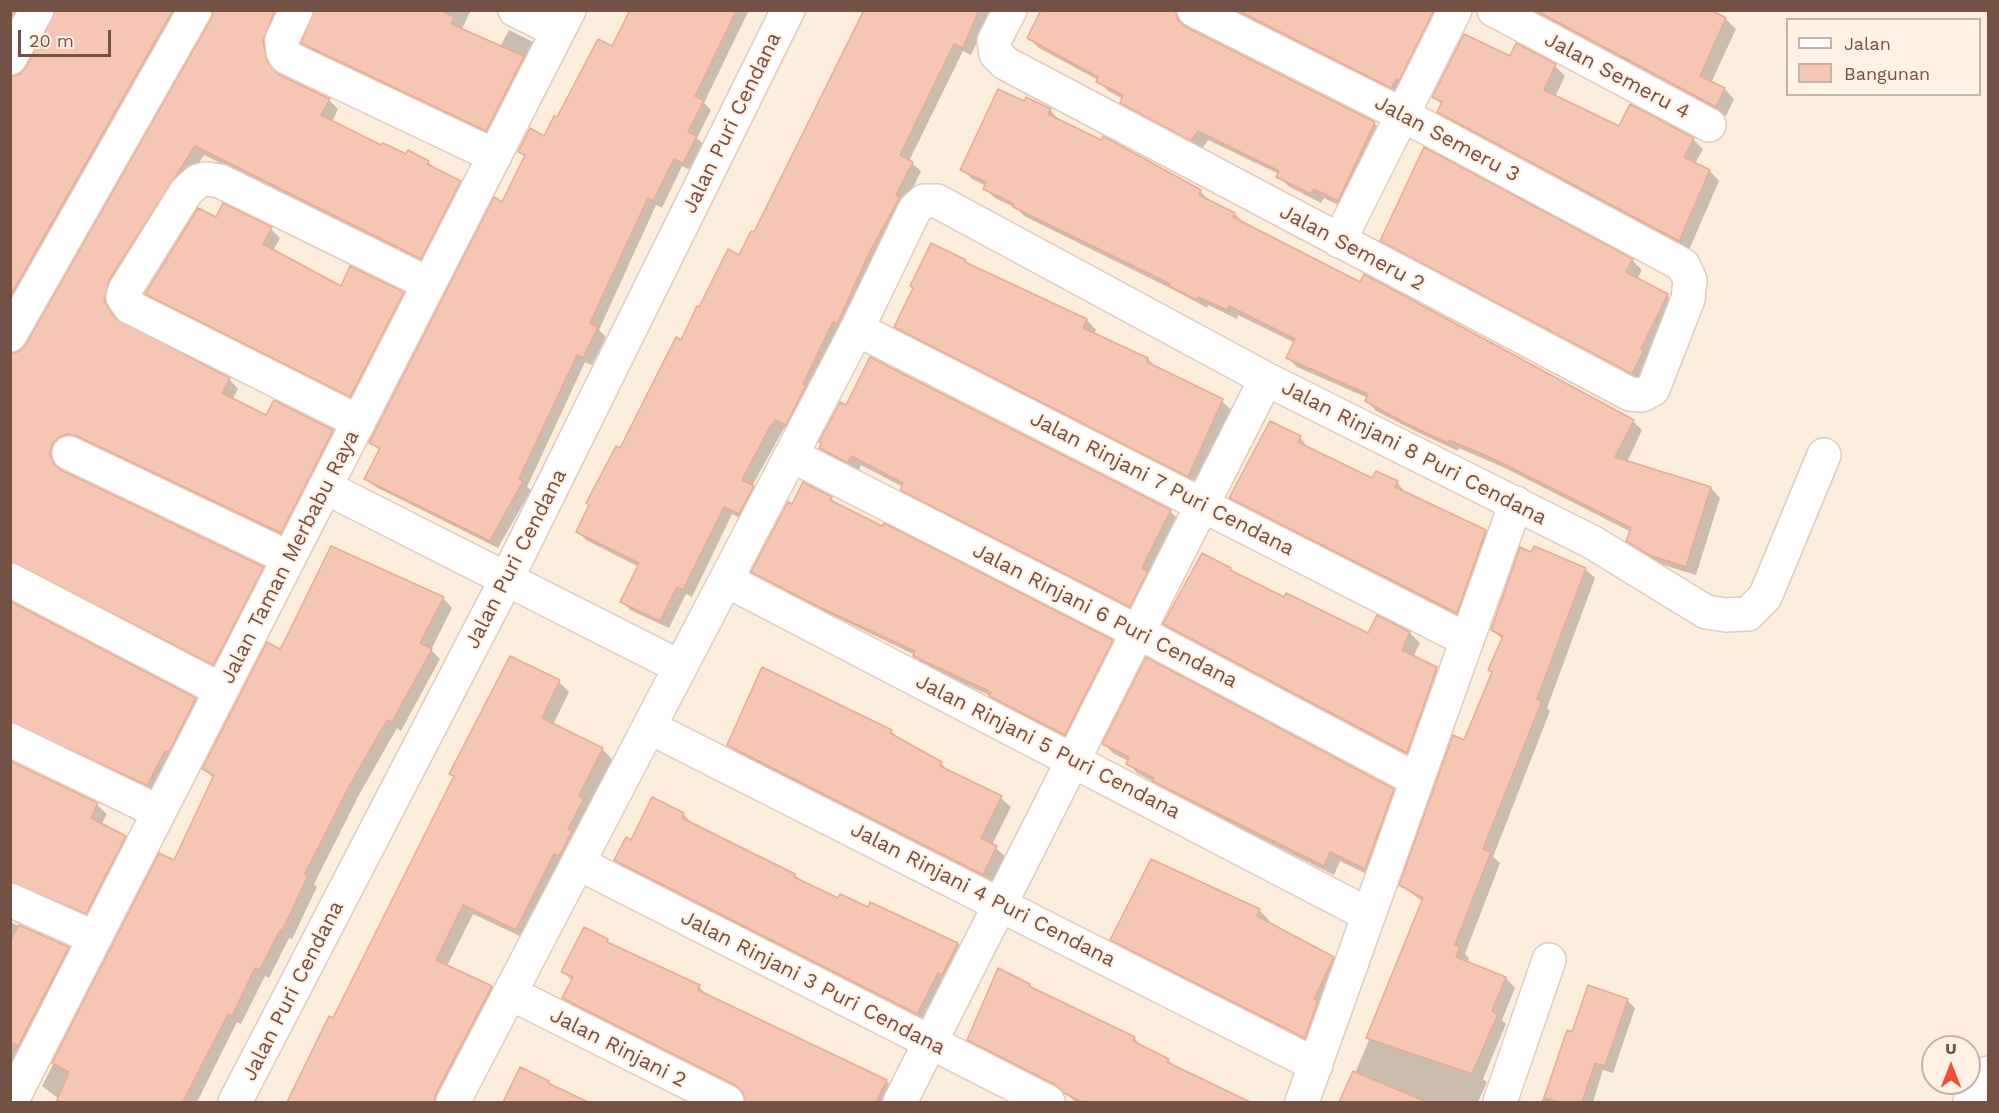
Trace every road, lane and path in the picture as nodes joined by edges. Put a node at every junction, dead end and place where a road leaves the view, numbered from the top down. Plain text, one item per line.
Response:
1 (37, 10) edge
2 (195, 10) edge
3 (296, 10) edge
4 (515, 10) edge
5 (788, 10) edge
6 (1010, 10) edge
7 (1194, 10) edge
8 (1455, 10) edge
9 (1494, 10) edge
10 (563, 21) edge
11 (10, 58) edge
12 (1403, 115) junction
13 (1709, 124) dead end
14 (495, 156) junction
15 (1339, 241) junction
16 (1690, 280) joint
17 (429, 284) junction
18 (857, 330) junction
19 (10, 335) edge
20 (1266, 379) junction
21 (359, 422) junction
22 (69, 453) dead end
23 (791, 455) junction
24 (1824, 455) dead end
25 (325, 487) junction
26 (1516, 503) junction
27 (1203, 504) junction
28 (289, 558) junction
29 (507, 578) junction
30 (10, 580) edge
31 (726, 580) junction
32 (1138, 632) junction
33 (1467, 640) junction
34 (680, 667) junction
35 (222, 690) junction
36 (649, 727) junction
37 (10, 740) edge
38 (1073, 760) junction
39 (1417, 780) junction
40 (159, 812) junction
41 (578, 863) junction
42 (10, 900) edge
43 (1001, 903) junction
44 (1369, 915) junction
45 (95, 938) junction
46 (1549, 960) dead end
47 (510, 993) junction
48 (930, 1042) junction
49 (21, 1056) edge
50 (1316, 1065) junction
51 (1989, 1073) edge
52 (11, 1102) edge
53 (235, 1102) edge
54 (453, 1102) edge
55 (727, 1102) edge
56 (900, 1102) edge
57 (1048, 1102) edge
58 (1302, 1102) edge
59 (1500, 1102) edge
60 (1970, 1102) edge

1 - 11 street
2 - 19 street
3 - 14 street
4 - 10 street
5 - 29 street, Jalan Puri Cendana
6 - 15 street, Jalan Semeru 2
7 - 12 street, Jalan Semeru 3
8 - 12 street
9 - 13 street, Jalan Semeru 4
10 - 14 street, Jalan Taman Merbabu Raya
12 - 15 street
12 - 16 street, Jalan Semeru 3
14 - 17 street, Jalan Taman Merbabu Raya
15 - 16 street, Jalan Semeru 2
17 - 21 street, Jalan Taman Merbabu Raya
17 - 21 street
18 - 20 street, Jalan Rinjani 8 Puri Cendana
18 - 23 street
18 - 27 street, Jalan Rinjani 7 Puri Cendana
20 - 26 street, Jalan Rinjani 8 Puri Cendana
20 - 27 street
21 - 25 street, Jalan Taman Merbabu Raya
22 - 28 street
23 - 31 street
23 - 32 street, Jalan Rinjani 6 Puri Cendana
24 - 26 street, Jalan Rinjani 8 Puri Cendana
25 - 28 street, Jalan Taman Merbabu Raya
25 - 29 street
26 - 33 street
27 - 32 street
27 - 33 street, Jalan Rinjani 7 Puri Cendana
28 - 35 street, Jalan Taman Merbabu Raya
29 - 34 street
29 - 53 street, Jalan Puri Cendana
30 - 35 street
31 - 34 street
31 - 38 street, Jalan Rinjani 5 Puri Cendana
32 - 38 street
32 - 39 street, Jalan Rinjani 6 Puri Cendana
33 - 39 street
34 - 36 street
35 - 40 street, Jalan Taman Merbabu Raya
36 - 41 street
36 - 43 street, Jalan Rinjani 4 Puri Cendana
37 - 40 street
38 - 43 street
38 - 44 street, Jalan Rinjani 5 Puri Cendana
39 - 44 street
40 - 45 street, Jalan Taman Merbabu Raya
41 - 47 street
41 - 48 street, Jalan Rinjani 3 Puri Cendana
42 - 45 street
43 - 48 street
43 - 50 street, Jalan Rinjani 4 Puri Cendana
44 - 50 street
45 - 49 street, Jalan Taman Merbabu Raya
46 - 59 street
47 - 54 street
47 - 55 street, Jalan Rinjani 2
48 - 56 street
48 - 57 street, Jalan Rinjani 3 Puri Cendana
49 - 52 street, Jalan Taman Merbabu Raya
50 - 58 street
51 - 60 street

